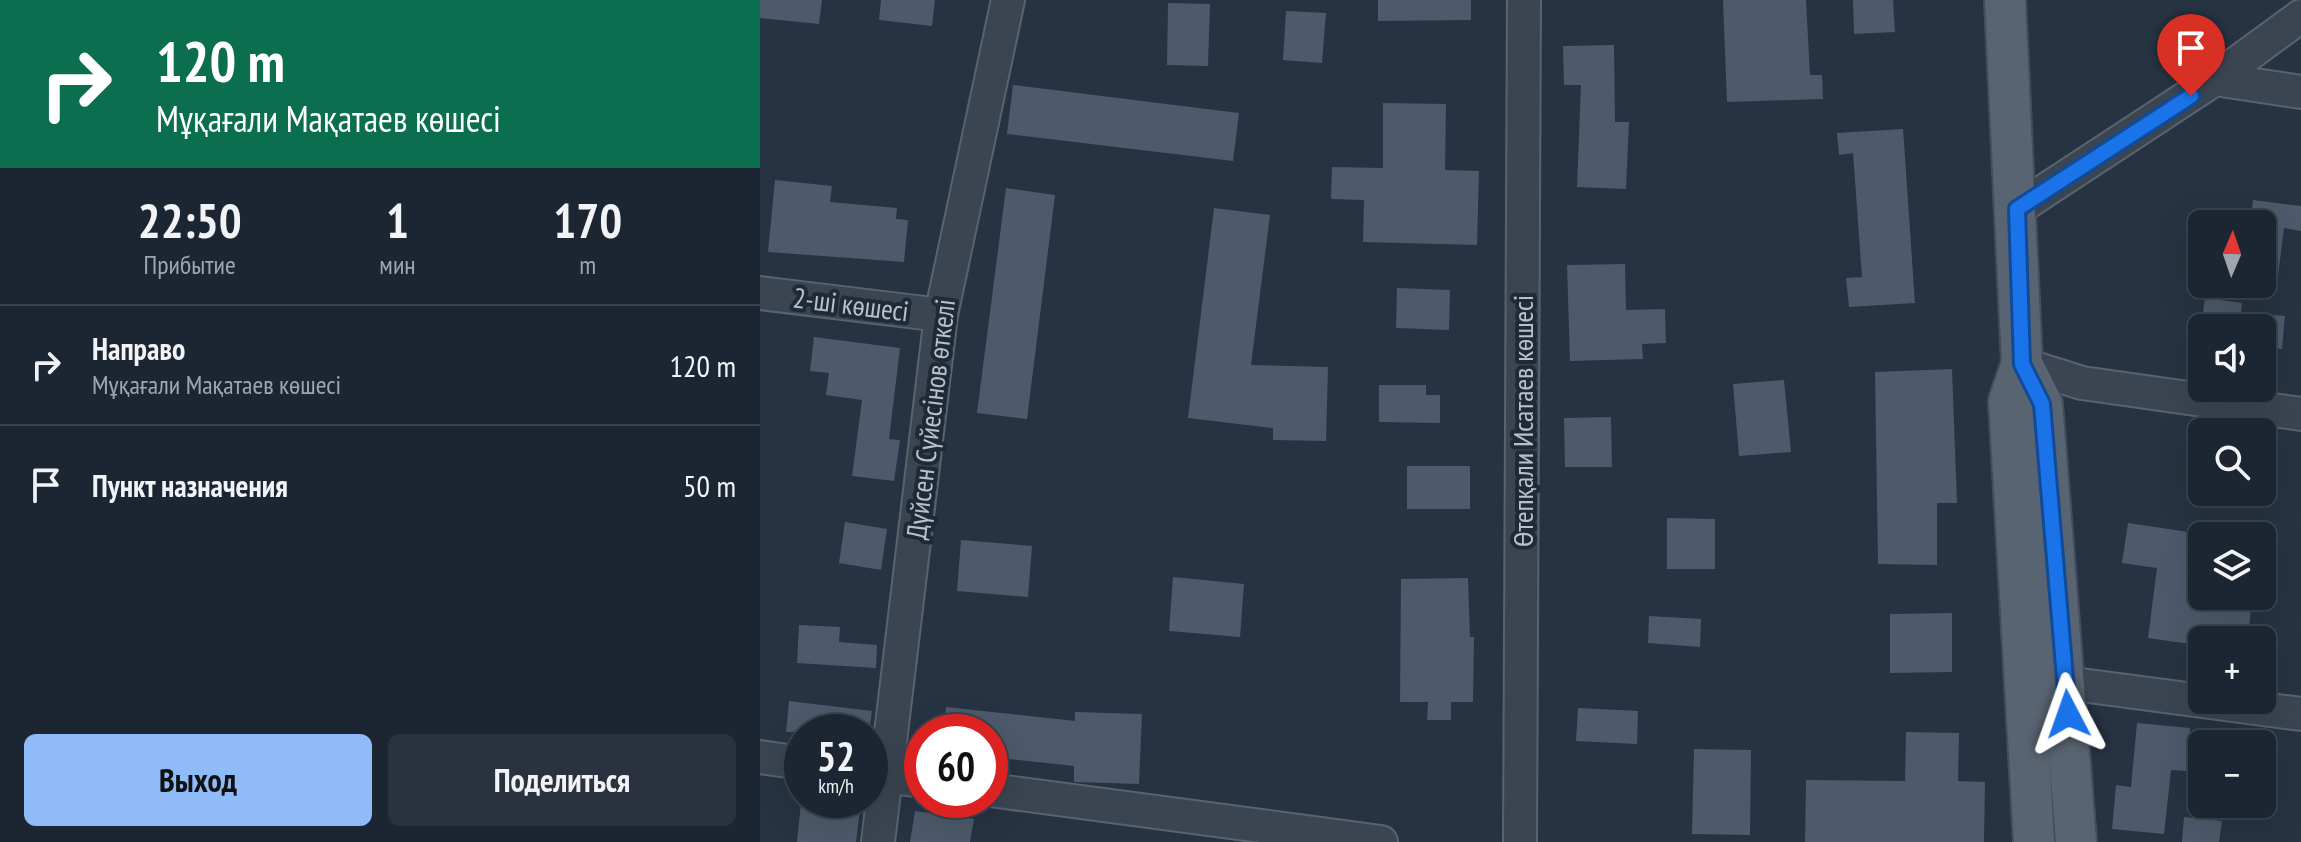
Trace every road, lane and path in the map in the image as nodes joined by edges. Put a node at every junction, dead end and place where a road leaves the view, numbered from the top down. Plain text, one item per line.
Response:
1 (1008, 0) edge
2 (1524, 0) edge
3 (2005, 0) edge
4 (2301, 16) edge
5 (2215, 79) junction
6 (2301, 92) edge
7 (2017, 209) junction
8 (760, 293) edge
9 (941, 315) junction
10 (2022, 364) junction
11 (2301, 414) edge
12 (2066, 683) junction
13 (886, 714) edge
14 (2301, 714) edge
15 (760, 757) edge
16 (784, 760) edge
17 (1008, 792) edge
18 (878, 818) edge
19 (878, 842) edge
20 (1381, 842) edge
21 (1520, 842) edge
22 (2034, 842) edge
23 (2076, 842) edge

1 - 9 street, Дүйсен Сүйесінов өткелі
2 - 21 street, Өтепқали Исатаев көшесі
3 - 7 main road
4 - 5 street
5 - 6 street
5 - 7 street
7 - 10 main road
8 - 9 street, 2-ші көшесі
9 - 13 street, Дүйсен Сүйесінов өткелі
10 - 11 street
10 - 12 main road
10 - 22 main road
12 - 14 street
12 - 23 main road
15 - 16 street
17 - 20 street
18 - 19 street, Дүйсен Сүйесінов өткелі

